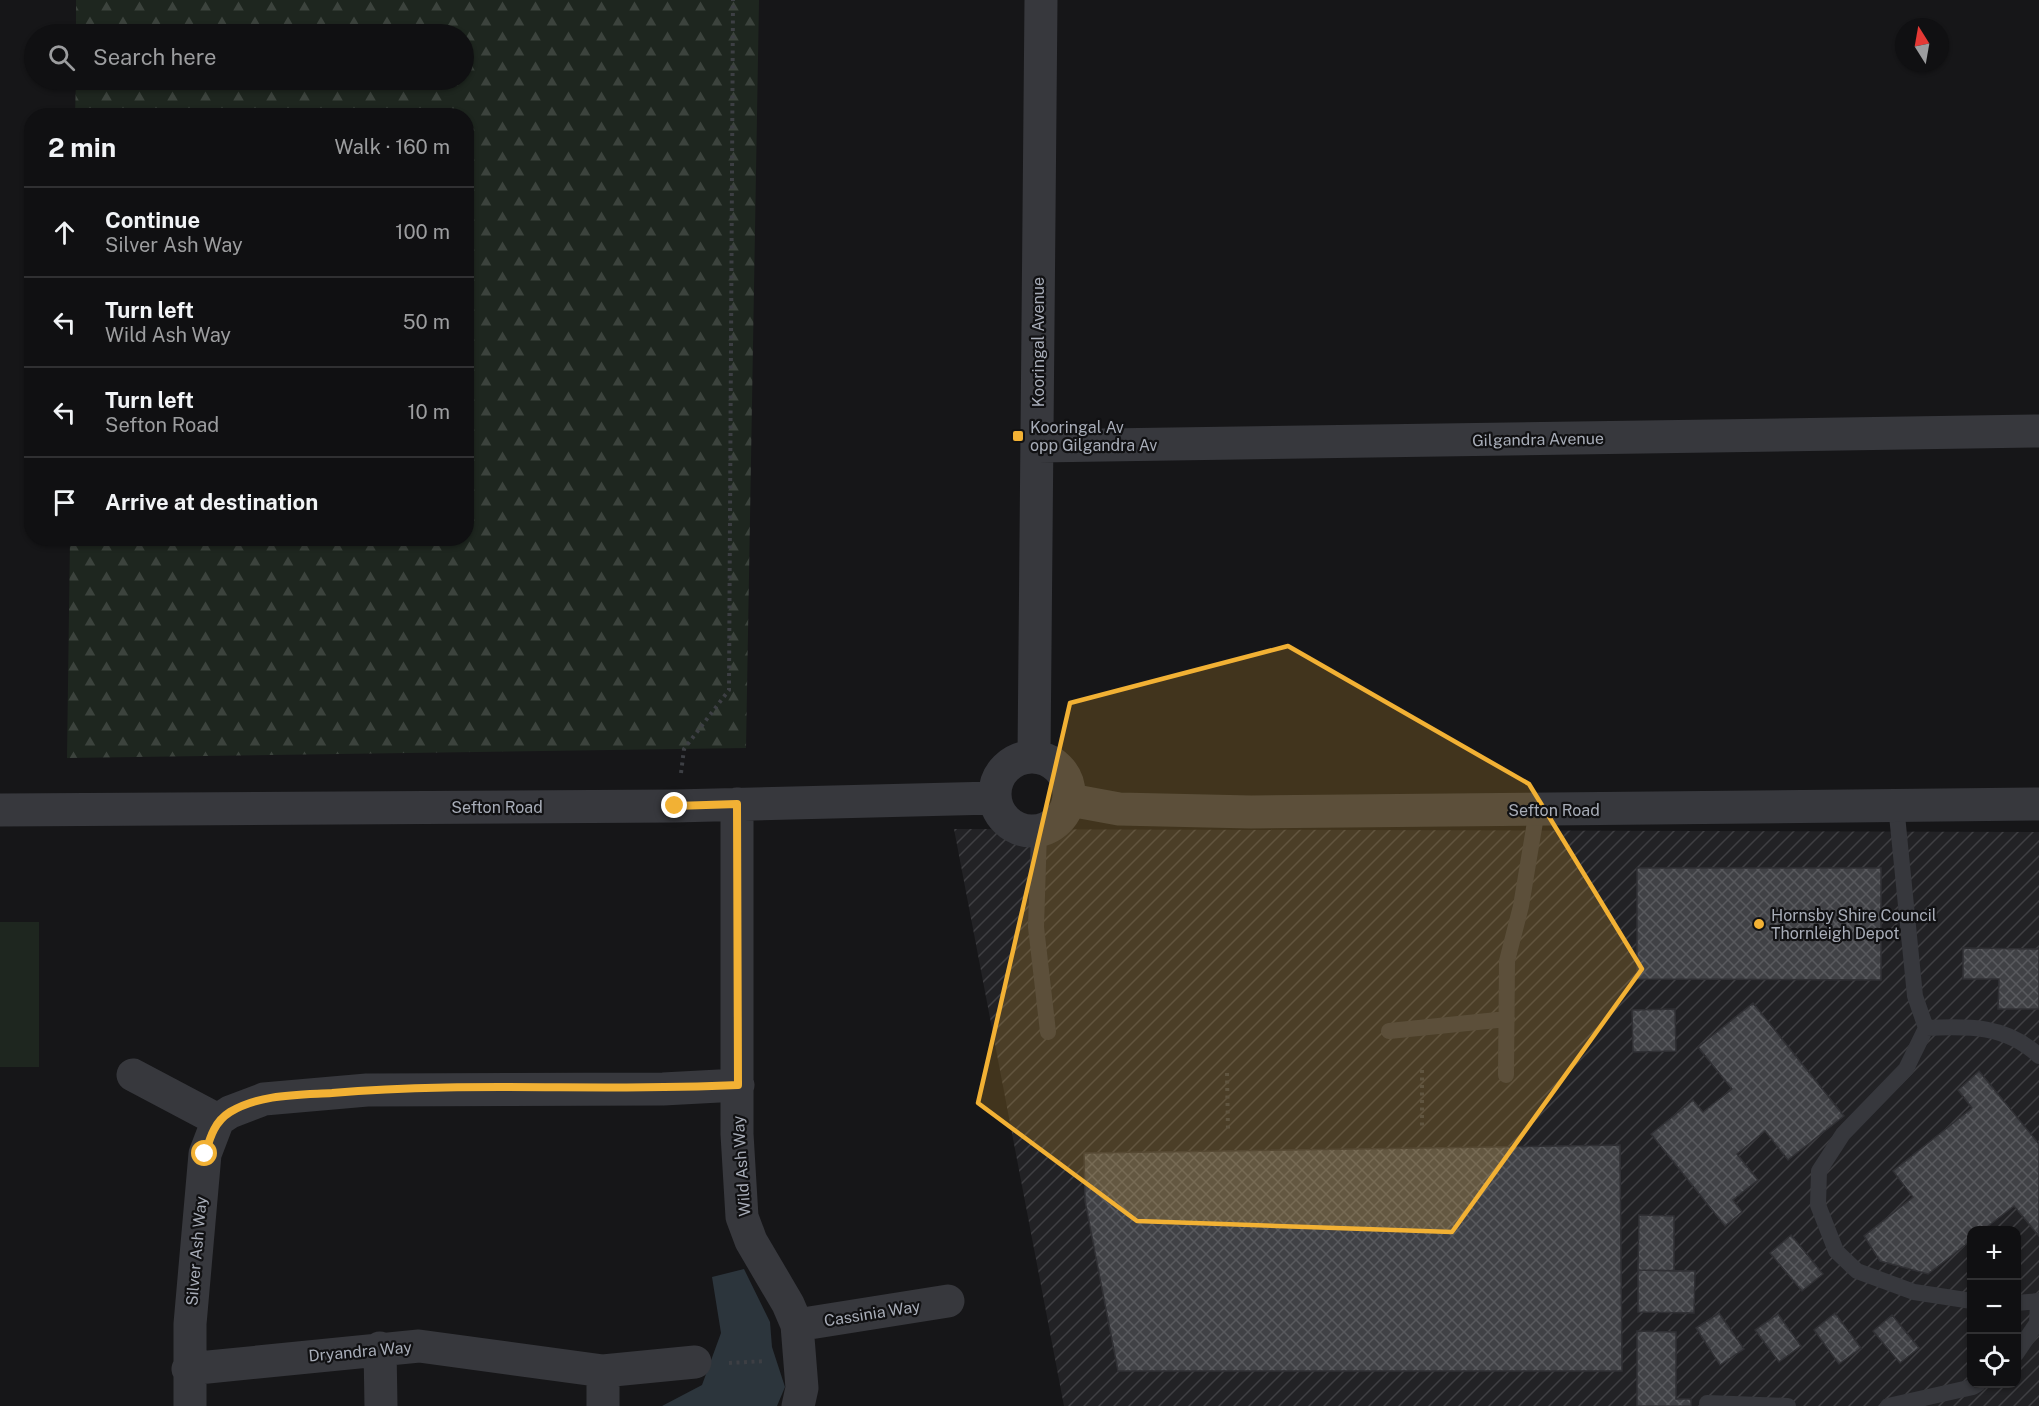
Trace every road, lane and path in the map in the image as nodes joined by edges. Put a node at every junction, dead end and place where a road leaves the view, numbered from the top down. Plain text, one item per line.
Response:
1 (733, 0) edge
2 (1041, 0) edge
3 (2039, 431) edge
4 (1038, 446) junction
5 (1034, 756) junction
6 (994, 798) junction
7 (1070, 800) junction
8 (737, 804) junction
9 (2039, 804) edge
10 (1896, 805) junction
11 (675, 806) junction
12 (0, 810) edge
13 (1537, 810) junction
14 (1039, 832) junction
15 (1507, 1019) junction
16 (1926, 1028) junction
17 (1389, 1031) dead end
18 (1048, 1032) dead end
19 (2039, 1056) edge
20 (1422, 1070) dead end
21 (1227, 1073) dead end
22 (133, 1075) dead end
23 (1506, 1075) dead end
24 (738, 1085) junction
25 (218, 1120) junction
26 (1422, 1130) dead end
27 (1228, 1133) dead end
28 (1967, 1300) edge
29 (948, 1301) dead end
30 (2038, 1302) edge
31 (2021, 1303) edge
32 (796, 1325) junction
33 (2021, 1347) edge
34 (380, 1348) junction
35 (773, 1361) dead end
36 (695, 1362) joint
37 (188, 1369) junction
38 (603, 1371) junction
39 (1969, 1388) edge
40 (1707, 1403) dead end
41 (190, 1406) edge
42 (381, 1406) edge
43 (603, 1406) edge
44 (798, 1406) edge
45 (1788, 1406) edge
46 (1888, 1406) edge

1 - 11 path
2 - 4 street, Kooringal Avenue
3 - 4 street, Gilgandra Avenue
4 - 5 street, Kooringal Avenue
5 - 6 street
5 - 7 street
6 - 8 street, Sefton Road
6 - 14 street
7 - 13 street, Sefton Road
7 - 14 street
8 - 11 street, Sefton Road
8 - 24 street, Wild Ash Way
9 - 10 street, Sefton Road
10 - 13 street, Sefton Road
10 - 16 lane
11 - 12 street, Sefton Road
13 - 15 lane
14 - 18 lane
15 - 17 lane
15 - 23 lane
16 - 19 lane
16 - 28 lane
20 - 26 path
21 - 27 path
22 - 25 street
24 - 25 street
24 - 32 street, Wild Ash Way
25 - 37 street, Silver Ash Way
29 - 32 street, Cassinia Way
30 - 31 lane
30 - 33 lane
32 - 44 street, Wild Ash Way
34 - 37 street, Dryandra Way
34 - 38 street, Dryandra Way
34 - 42 street
35 - 36 path
36 - 38 street, Dryandra Way
37 - 41 street, Silver Ash Way
38 - 43 street
39 - 46 lane
40 - 45 lane

